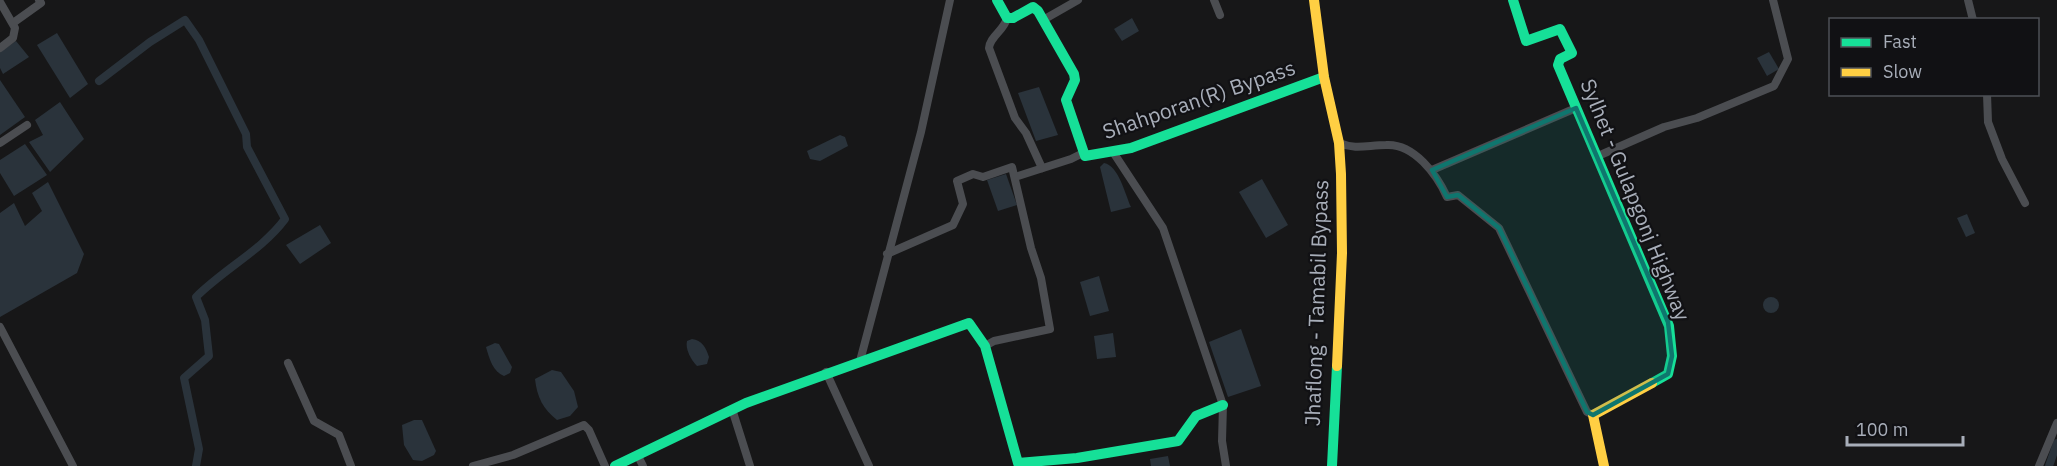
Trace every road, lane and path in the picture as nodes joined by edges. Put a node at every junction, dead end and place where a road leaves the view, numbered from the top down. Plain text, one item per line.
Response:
1 (39, 0) edge
2 (950, 0) edge
3 (997, 0) edge
4 (1078, 0) edge
5 (1214, 0) edge
6 (1314, 0) edge
7 (1513, 0) edge
8 (1773, 0) edge
9 (1968, 0) edge
10 (0, 2) edge
11 (1220, 15) dead end
12 (1007, 18) junction
13 (1972, 18) edge
14 (1043, 20) junction
15 (13, 23) junction
16 (0, 48) edge
17 (1324, 77) junction
18 (1987, 96) edge
19 (1576, 108) junction
20 (27, 125) dead end
21 (0, 143) edge
22 (1339, 143) junction
23 (1113, 152) junction
24 (1083, 153) junction
25 (1598, 156) junction
26 (1042, 168) junction
27 (1432, 170) junction
28 (1015, 177) junction
29 (2025, 203) dead end
30 (887, 254) junction
31 (0, 327) edge
32 (985, 346) junction
33 (860, 361) junction
34 (288, 363) dead end
35 (826, 372) junction
36 (1223, 405) junction
37 (732, 410) junction
38 (1593, 415) junction
39 (2057, 423) edge
40 (640, 461) edge
41 (1077, 462) edge
42 (73, 466) edge
43 (351, 466) edge
44 (473, 466) edge
45 (605, 466) edge
46 (615, 466) edge
47 (750, 466) edge
48 (868, 466) edge
49 (1226, 466) edge
50 (1332, 466) edge
51 (1604, 466) edge
52 (2039, 466) edge

1 - 15 street
2 - 30 street
3 - 12 main road
4 - 14 street
5 - 11 street
6 - 17 main road, Jhaflong - Tamabil Bypass
7 - 19 main road, Sylhet - Gulapgonj Highway
8 - 25 street
9 - 13 street
10 - 15 street
12 - 14 main road
12 - 26 street
14 - 24 main road, Shahporan(R) Bypass
15 - 16 street
17 - 22 main road, Jhaflong - Tamabil Bypass
17 - 23 main road, Shahporan(R) Bypass
18 - 29 street
19 - 25 main road, Sylhet - Gulapgonj Highway
19 - 27 street
20 - 21 street
22 - 27 street
22 - 50 main road, Jhaflong - Tamabil Bypass
23 - 24 main road, Shahporan(R) Bypass
23 - 36 street
24 - 26 street
25 - 38 main road, Sylhet - Gulapgonj Highway
26 - 28 street
27 - 38 street
28 - 30 street
28 - 32 street
30 - 33 street
31 - 42 street
32 - 33 main road
32 - 41 main road
33 - 35 main road
34 - 43 street
35 - 37 main road
35 - 48 street
36 - 41 main road
36 - 49 street
37 - 40 main road
37 - 47 street
38 - 51 main road
39 - 52 street
40 - 46 main road
44 - 45 street

